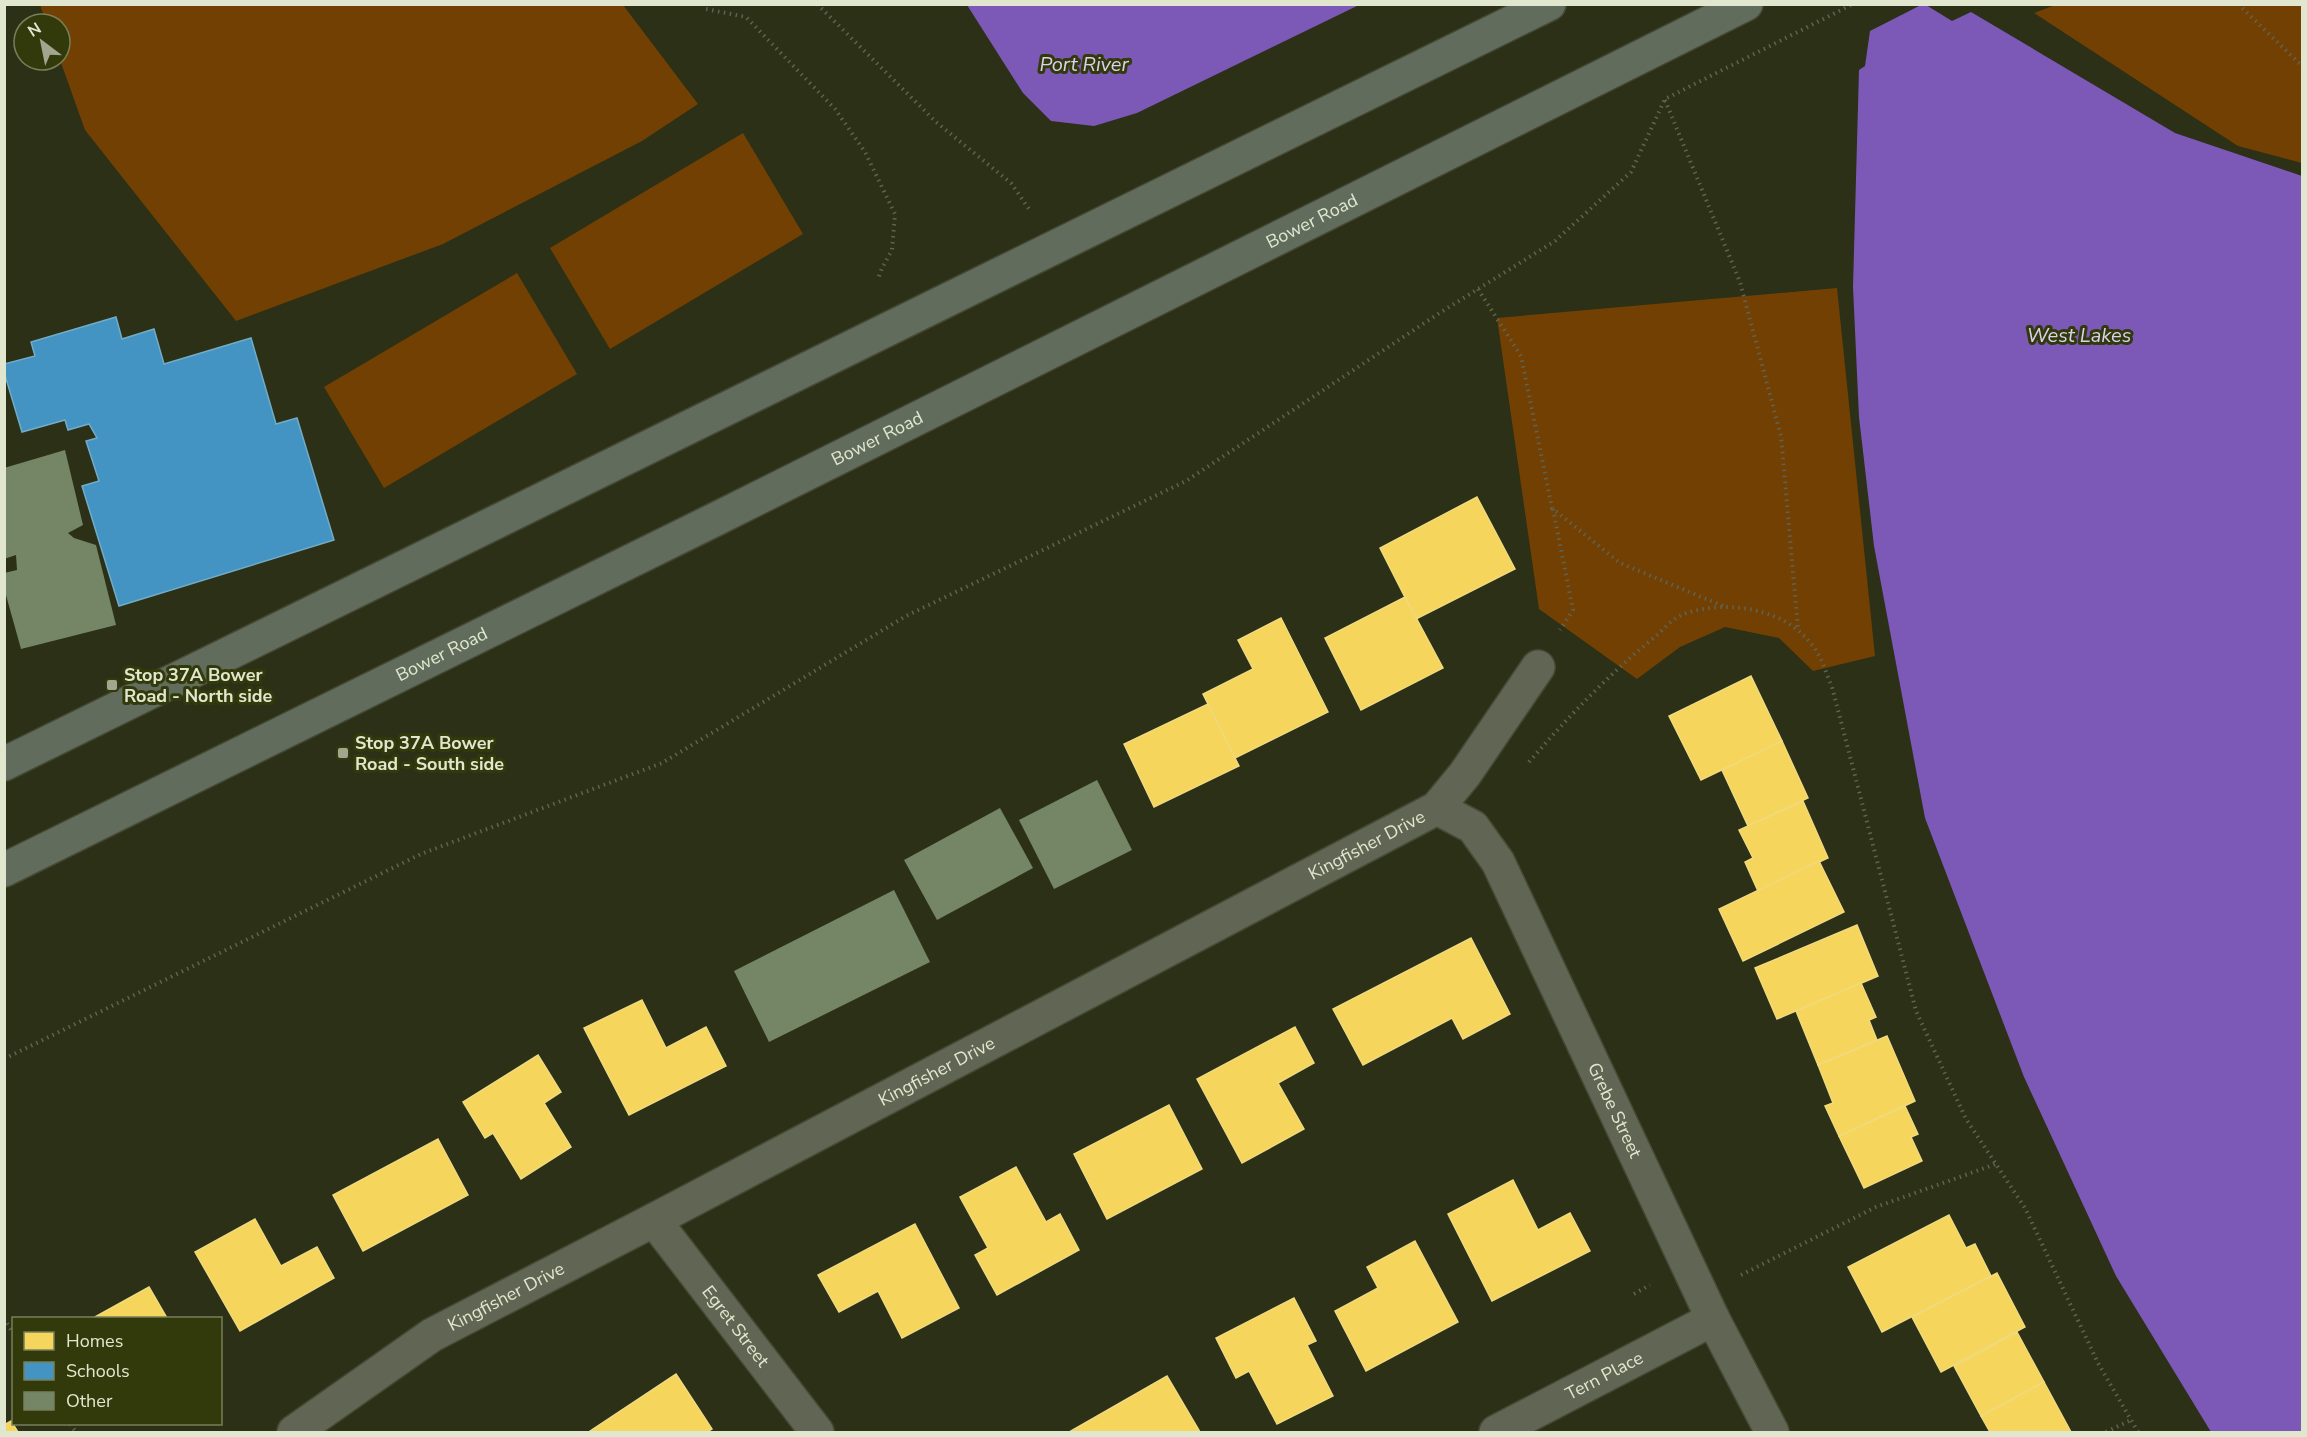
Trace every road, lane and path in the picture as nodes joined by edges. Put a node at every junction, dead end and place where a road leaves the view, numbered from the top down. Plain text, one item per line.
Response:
1 (702, 4) edge
2 (817, 4) edge
3 (1549, 4) edge
4 (1746, 4) edge
5 (1853, 4) edge
6 (2238, 4) edge
7 (2302, 66) edge
8 (1665, 99) junction
9 (1031, 213) dead end
10 (878, 279) dead end
11 (1478, 289) junction
12 (1552, 508) junction
13 (1724, 607) junction
14 (1798, 630) junction
15 (1538, 667) joint
16 (4, 764) edge
17 (1525, 767) dead end
18 (1437, 808) junction
19 (4, 870) edge
20 (4, 1059) edge
21 (1996, 1164) junction
22 (654, 1220) junction
23 (1737, 1277) dead end
24 (4, 1318) edge
25 (1713, 1319) junction
26 (12, 1332) edge
27 (2131, 1420) junction
28 (294, 1432) edge
29 (818, 1432) edge
30 (1496, 1432) edge
31 (1772, 1432) edge
32 (2106, 1432) edge
33 (2138, 1432) edge

1 - 10 path
2 - 9 path
3 - 16 main road
4 - 19 main road, Bower Road
5 - 8 path
6 - 7 path
8 - 11 path
8 - 14 path
11 - 12 path
11 - 20 path
12 - 13 path
12 - 15 path
13 - 14 path
13 - 17 path
14 - 21 path
15 - 18 street, Kingfisher Drive
18 - 22 street, Kingfisher Drive
18 - 25 street, Grebe Street
21 - 23 path
21 - 27 path
22 - 28 street, Kingfisher Drive
22 - 29 street, Egret Street
24 - 26 path
25 - 30 street, Tern Place
25 - 31 street, Grebe Street
27 - 32 path
27 - 33 path

